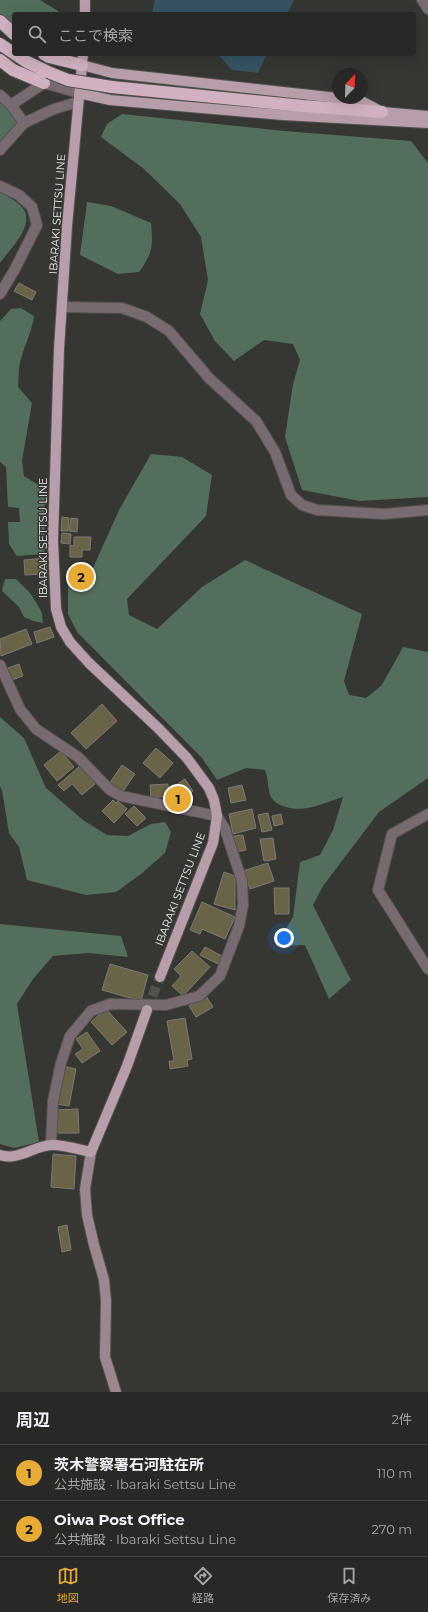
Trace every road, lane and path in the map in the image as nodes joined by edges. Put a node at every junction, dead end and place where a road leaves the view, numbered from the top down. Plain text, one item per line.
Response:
1 (85, 0) edge
2 (422, 0) edge
3 (428, 9) edge
4 (86, 12) edge
5 (0, 21) edge
6 (12, 32) edge
7 (0, 44) edge
8 (12, 52) edge
9 (18, 56) edge
10 (47, 56) edge
11 (0, 60) edge
12 (82, 60) edge
13 (46, 78) junction
14 (0, 95) edge
15 (78, 97) junction
16 (332, 97) edge
17 (367, 104) edge
18 (11, 105) junction
19 (283, 110) junction
20 (382, 112) junction
21 (428, 116) edge
22 (428, 123) edge
23 (24, 124) junction
24 (0, 150) edge
25 (0, 186) edge
26 (0, 294) edge
27 (62, 307) junction
28 (428, 510) edge
29 (0, 665) edge
30 (428, 814) edge
31 (217, 816) junction
32 (428, 969) edge
33 (160, 977) tunnel mouth
34 (147, 1010) tunnel mouth
35 (51, 1145) junction
36 (91, 1152) junction
37 (0, 1155) edge
38 (116, 1392) edge

1 - 4 main road
2 - 3 street
5 - 6 highway
7 - 8 highway
9 - 13 highway
10 - 12 highway
11 - 13 highway
12 - 15 main road, IBARAKI SETTSU LINE
12 - 16 main road
13 - 15 street
13 - 18 street
13 - 19 highway, bridge
14 - 18 street
15 - 19 main road
15 - 23 street
15 - 27 main road, IBARAKI SETTSU LINE
17 - 20 main road
18 - 23 street
19 - 20 highway
19 - 22 main road
20 - 21 main road
23 - 24 street
25 - 26 street
27 - 28 street
27 - 31 main road, IBARAKI SETTSU LINE
29 - 31 street
30 - 32 street
31 - 33 main road, IBARAKI SETTSU LINE
31 - 35 street
34 - 36 main road
35 - 36 main road
35 - 37 main road
36 - 38 main road

